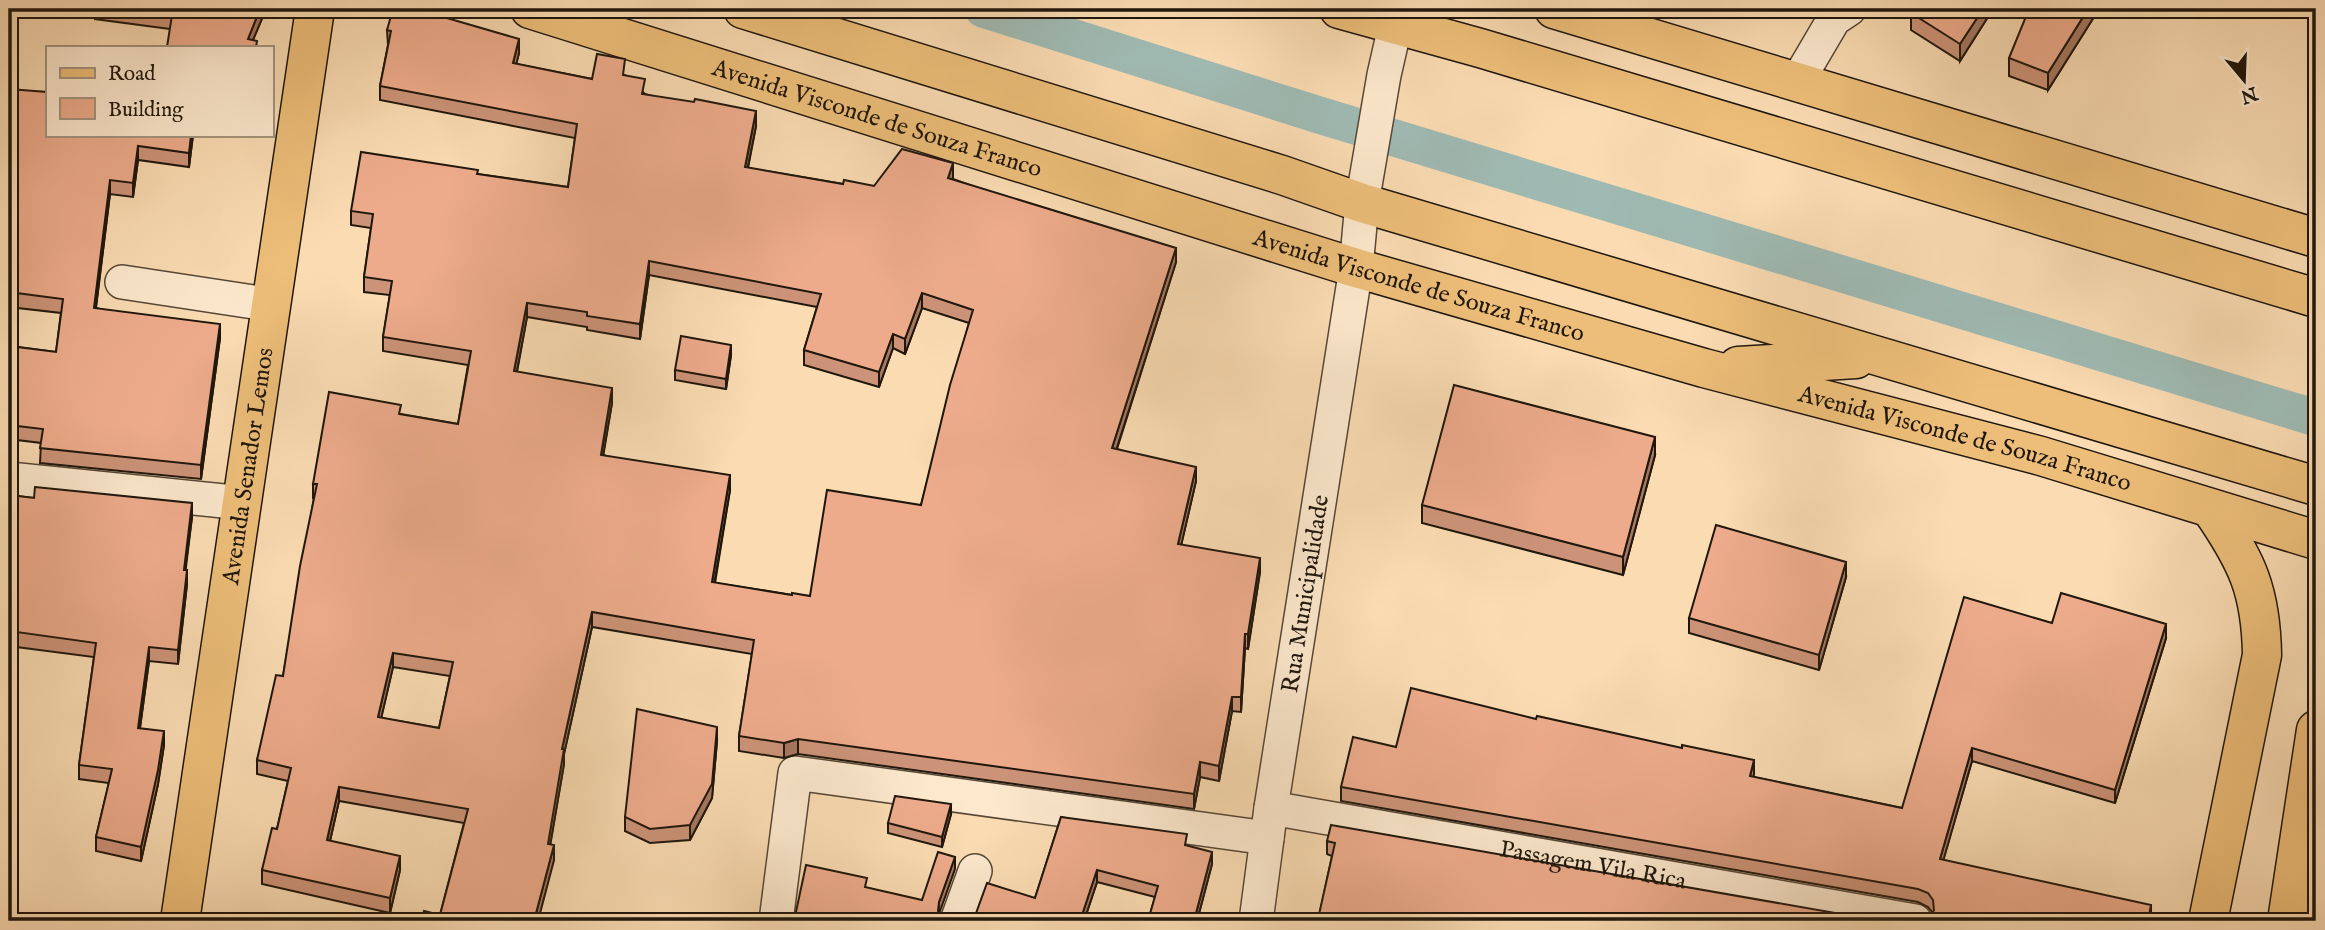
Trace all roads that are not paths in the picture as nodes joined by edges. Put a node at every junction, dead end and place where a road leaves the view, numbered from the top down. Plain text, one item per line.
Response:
1 (315, 9) edge
2 (530, 9) edge
3 (743, 9) edge
4 (1339, 9) edge
5 (1554, 9) edge
6 (1849, 9) edge
7 (1397, 17) edge
8 (1797, 82) junction
9 (1364, 190) junction
10 (2316, 238) edge
11 (1356, 268) junction
12 (122, 282) dead end
13 (2316, 298) edge
14 (272, 304) junction
15 (1884, 358) junction
16 (1704, 368) junction
17 (9, 479) edge
18 (2316, 486) edge
19 (243, 503) junction
20 (2211, 509) junction
21 (2316, 540) edge
22 (2316, 730) edge
23 (1269, 823) junction
24 (975, 871) dead end
25 (180, 921) edge
26 (776, 921) edge
27 (957, 921) edge
28 (1256, 921) edge
29 (1915, 921) edge
30 (2208, 921) edge
31 (2287, 921) edge

1 - 14 main road, Avenida Senador Lemos
2 - 11 main road, Avenida Visconde de Souza Franco
3 - 9 main road, Avenida Visconde de Souza Franco
4 - 7 main road
5 - 8 main road
6 - 8 street
7 - 9 street, Rua Municipalidade
7 - 13 main road
8 - 10 main road
9 - 11 street, Rua Municipalidade
9 - 15 main road, Avenida Visconde de Souza Franco
11 - 16 main road, Avenida Visconde de Souza Franco
11 - 23 street, Rua Municipalidade
12 - 14 street
14 - 19 main road, Avenida Senador Lemos
15 - 16 main road
15 - 18 main road, Avenida Visconde de Souza Franco
16 - 20 main road, Avenida Visconde de Souza Franco
17 - 19 street
19 - 25 main road, Avenida Senador Lemos
20 - 21 main road, Avenida Visconde de Souza Franco
20 - 30 main road
22 - 31 main road
23 - 26 street, Passagem Vila Rica
23 - 28 street, Rua Municipalidade
23 - 29 street, Passagem Vila Rica
24 - 27 street

